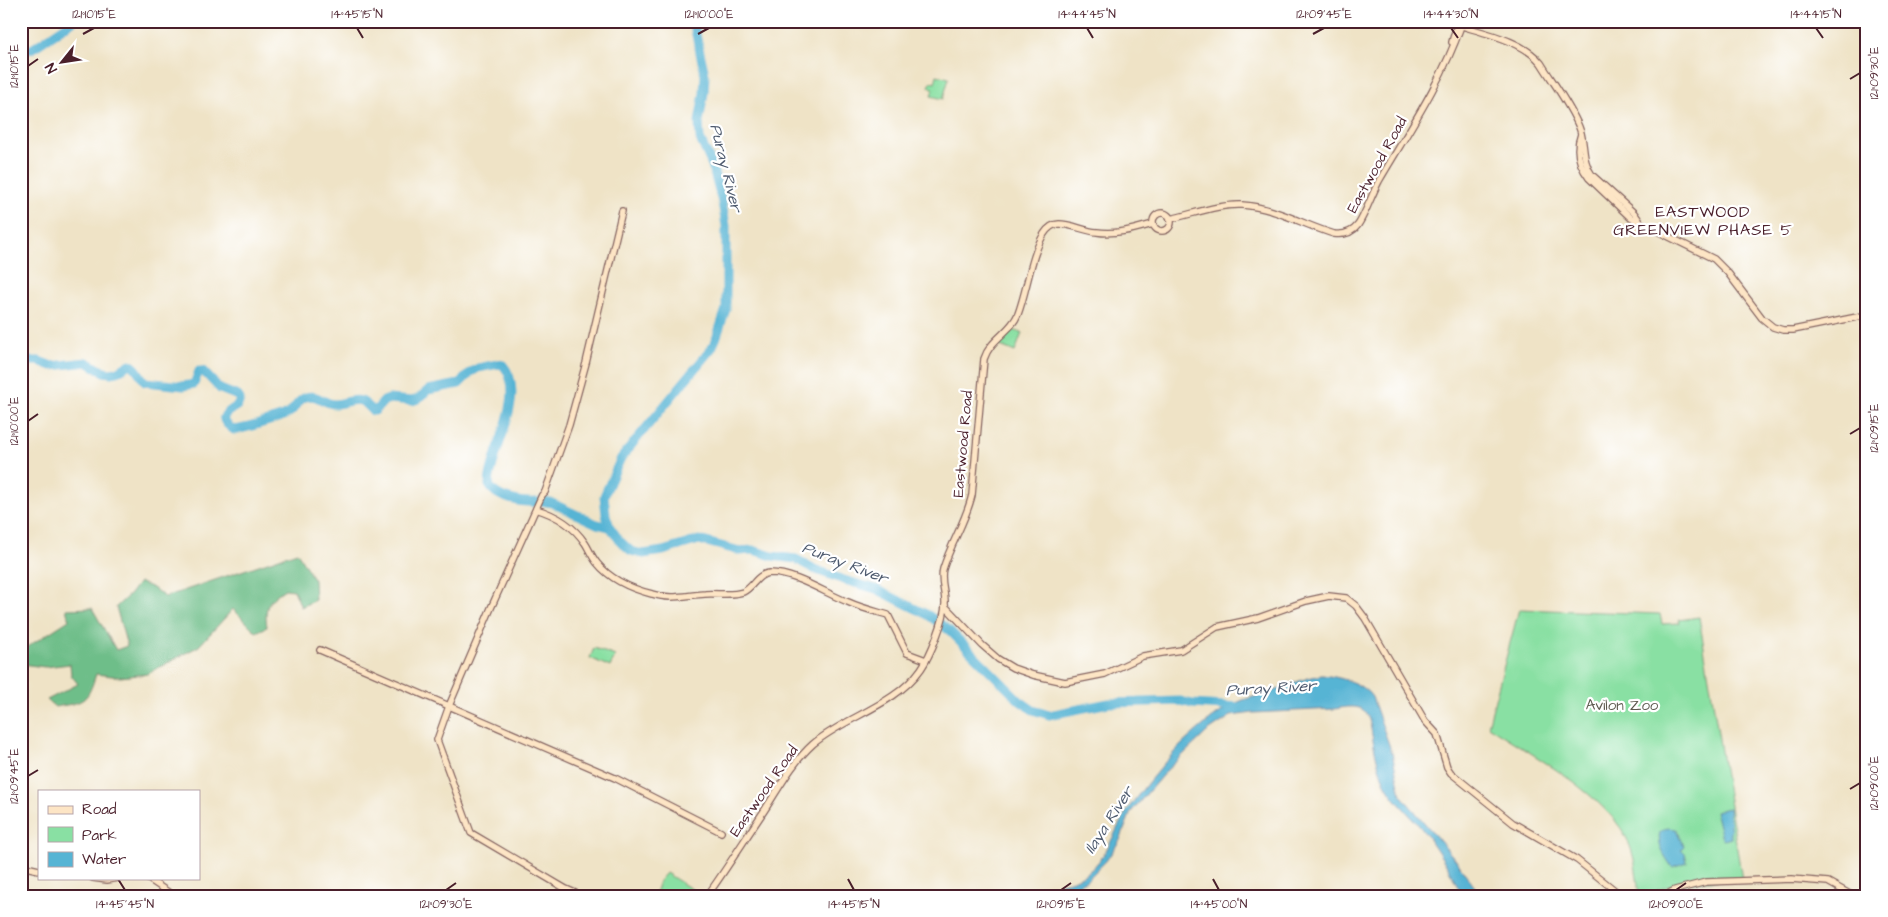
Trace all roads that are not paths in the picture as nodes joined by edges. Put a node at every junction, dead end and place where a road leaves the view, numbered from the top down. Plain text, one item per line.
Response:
1 (1446, 21) edge
2 (1459, 26) junction
3 (622, 210) dead end
4 (1170, 219) junction
5 (1153, 224) junction
6 (1867, 315) edge
7 (536, 509) junction
8 (945, 609) junction
9 (320, 650) dead end
10 (926, 660) junction
11 (449, 706) junction
12 (722, 832) dead end
13 (21, 866) edge
14 (38, 870) edge
15 (151, 880) edge
16 (174, 896) edge
17 (582, 896) edge
18 (707, 896) edge
19 (1622, 896) edge
20 (1664, 896) edge
21 (1853, 896) edge

1 - 2 street
2 - 4 street, Eastwood Road
2 - 6 street
3 - 7 street
4 - 5 street
4 - 5 street
5 - 8 street, Eastwood Road
7 - 10 street
7 - 11 street
8 - 10 street, Eastwood Road
8 - 19 street
9 - 11 street
10 - 18 street, Eastwood Road
11 - 12 street
11 - 17 street
13 - 14 street
15 - 16 street
20 - 21 street

